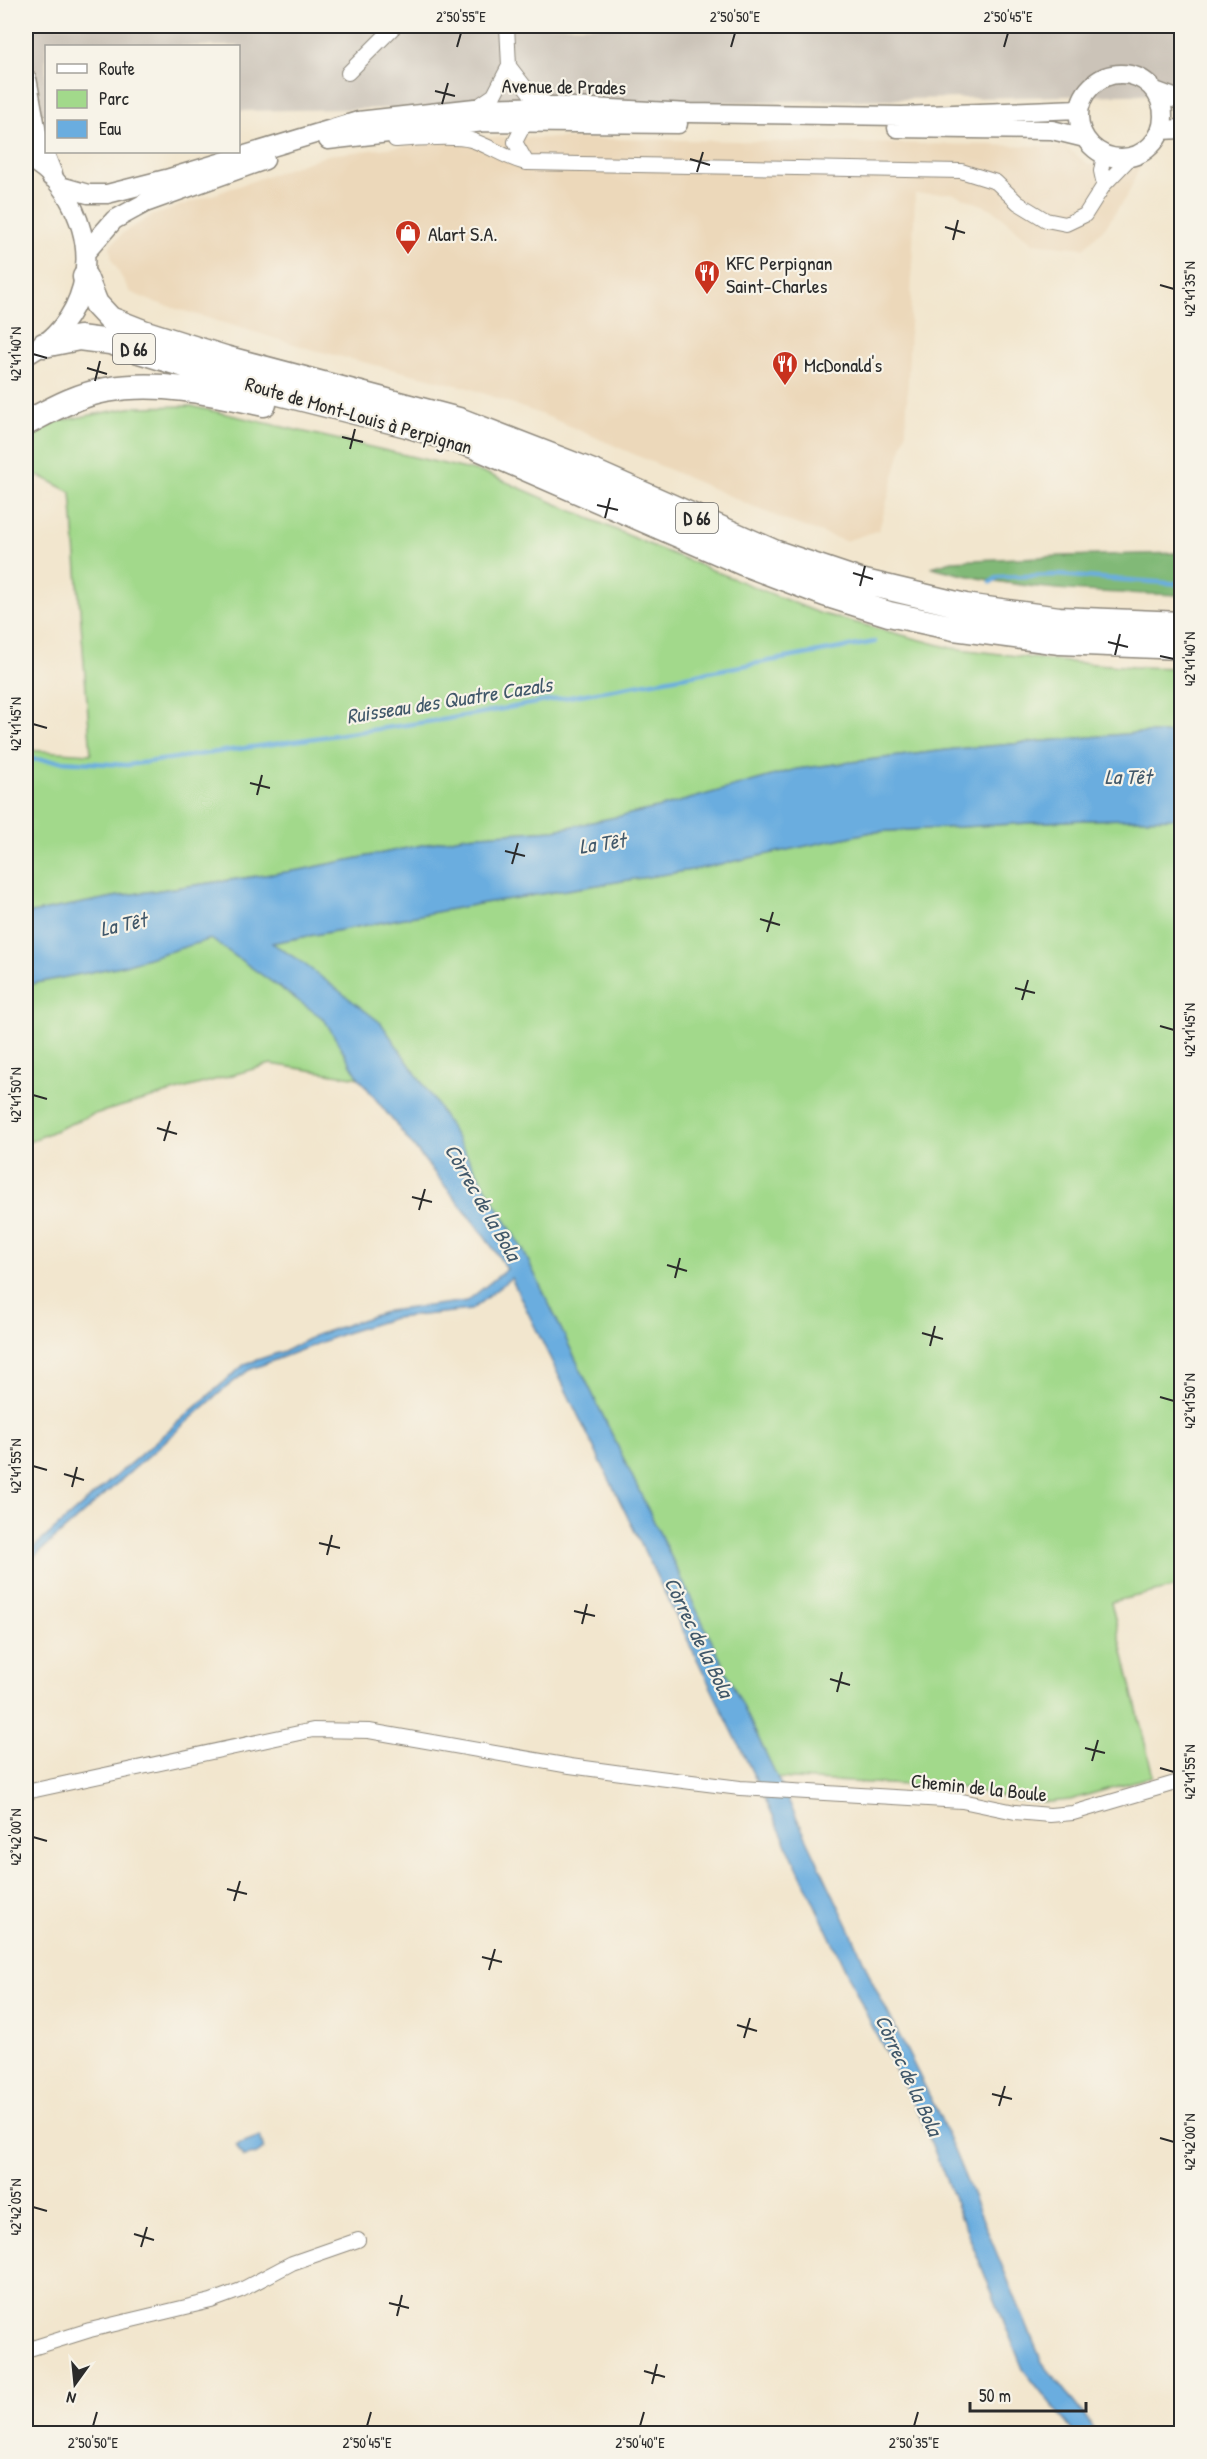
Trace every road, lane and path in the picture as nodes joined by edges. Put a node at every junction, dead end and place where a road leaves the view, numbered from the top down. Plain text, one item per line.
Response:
1 (395, 26) edge
2 (507, 26) edge
3 (509, 66) junction
4 (348, 73) dead end
5 (26, 81) edge
6 (1155, 91) junction
7 (1182, 101) edge
8 (552, 106) junction
9 (475, 108) junction
10 (1079, 109) junction
11 (526, 121) junction
12 (1182, 129) edge
13 (1161, 130) junction
14 (1085, 138) junction
15 (324, 140) junction
16 (1104, 155) junction
17 (1131, 157) junction
18 (26, 158) edge
19 (527, 163) junction
20 (56, 181) junction
21 (1104, 185) junction
22 (86, 252) junction
23 (85, 277) junction
24 (35, 350) edge
25 (223, 367) junction
26 (26, 423) edge
27 (531, 473) junction
28 (1182, 624) edge
29 (1182, 647) edge
30 (1182, 1782) edge
31 (26, 1792) edge
32 (358, 2240) dead end
33 (26, 2350) edge

1 - 4 street
2 - 3 street
3 - 8 street
3 - 9 street
5 - 20 main road
6 - 7 main road
6 - 10 main road
6 - 13 main road
8 - 9 main road, Avenue de Prades
8 - 10 main road, Avenue de Prades
9 - 20 main road, Avenue de Prades
10 - 14 main road
11 - 14 main road, Avenue de Prades
11 - 15 main road, Avenue de Prades
11 - 19 street
12 - 13 main road
13 - 17 main road
14 - 16 main road
15 - 19 street
15 - 22 main road, Avenue de Prades
16 - 17 main road
16 - 21 street
17 - 21 street
18 - 20 main road
19 - 21 street
20 - 22 main road
22 - 23 main road
23 - 24 main road
23 - 25 highway, D 66
24 - 25 highway, D 66
25 - 27 highway, Route de Mont-Louis à Perpignan / D 66
25 - 28 highway, Route de Mont-Louis à Perpignan / D 66
26 - 27 highway
27 - 29 highway, Route de Mont-Louis à Perpignan / D 66
30 - 31 street, Chemin de la Boule
32 - 33 street

